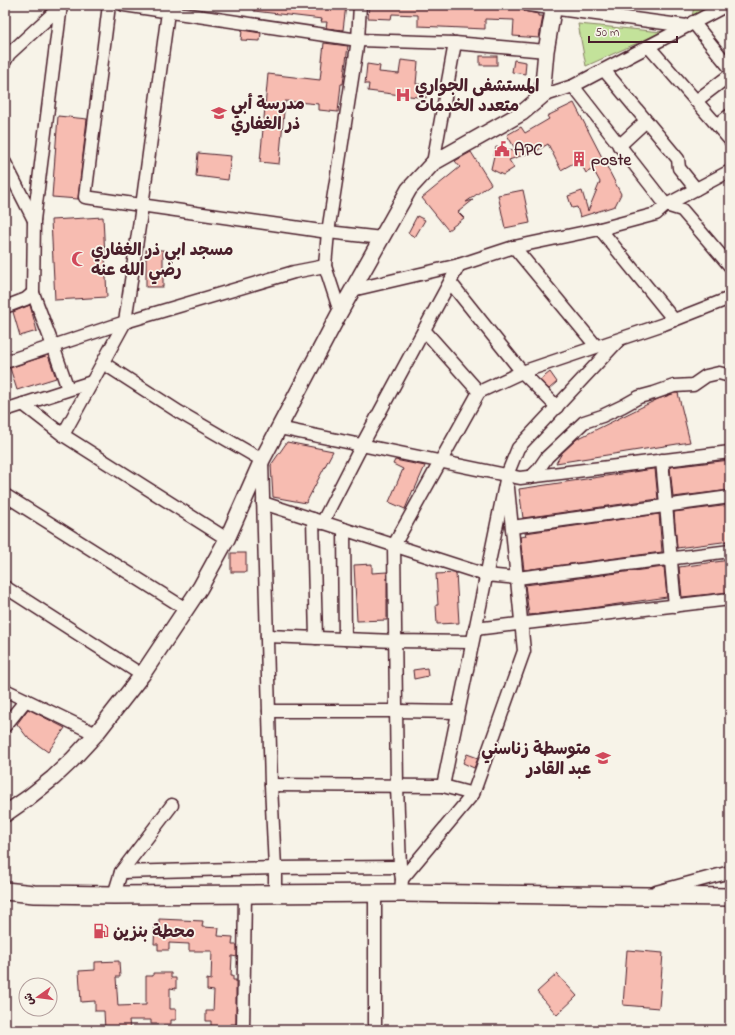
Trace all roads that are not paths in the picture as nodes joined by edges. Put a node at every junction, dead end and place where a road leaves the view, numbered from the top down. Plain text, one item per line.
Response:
1 (109, 5) edge
2 (124, 5) edge
3 (360, 5) edge
4 (528, 5) edge
5 (727, 5) edge
6 (60, 6) edge
7 (554, 7) edge
8 (168, 12) junction
9 (690, 24) junction
10 (358, 40) junction
11 (455, 43) junction
12 (649, 46) junction
13 (546, 51) junction
14 (6, 56) edge
15 (730, 68) edge
16 (604, 70) junction
17 (730, 75) edge
18 (573, 86) junction
19 (542, 96) junction
20 (696, 101) junction
21 (730, 115) edge
22 (646, 121) junction
23 (717, 125) junction
24 (730, 140) edge
25 (619, 146) junction
26 (5, 163) edge
27 (433, 163) junction
28 (730, 172) edge
29 (696, 189) junction
30 (666, 205) junction
31 (142, 206) junction
32 (34, 220) junction
33 (600, 229) junction
34 (328, 232) junction
35 (382, 238) junction
36 (514, 247) junction
37 (459, 265) junction
38 (325, 266) junction
39 (730, 266) edge
40 (450, 282) junction
41 (352, 290) junction
42 (33, 293) junction
43 (730, 298) edge
44 (5, 307) edge
45 (340, 312) junction
46 (674, 320) junction
47 (125, 322) junction
48 (424, 330) junction
49 (620, 338) junction
50 (53, 346) junction
51 (596, 346) junction
52 (5, 362) edge
53 (103, 362) junction
54 (522, 372) junction
55 (730, 376) edge
56 (92, 382) junction
57 (68, 389) junction
58 (479, 392) junction
59 (23, 404) junction
60 (557, 406) junction
61 (5, 410) edge
62 (278, 428) junction
63 (63, 435) junction
64 (362, 445) junction
65 (730, 452) edge
66 (262, 460) junction
67 (662, 460) junction
68 (441, 461) junction
69 (507, 475) junction
70 (531, 477) junction
71 (5, 495) edge
72 (730, 497) edge
73 (263, 503) junction
74 (666, 507) junction
75 (317, 521) junction
76 (512, 527) junction
77 (344, 529) junction
78 (227, 539) junction
79 (394, 545) junction
80 (730, 551) edge
81 (671, 558) junction
82 (486, 576) junction
83 (517, 578) junction
84 (5, 587) edge
85 (730, 599) edge
86 (675, 606) junction
87 (186, 609) junction
88 (521, 624) junction
89 (475, 629) junction
90 (267, 636) junction
91 (316, 638) junction
92 (345, 639) junction
93 (395, 641) junction
94 (472, 642) junction
95 (142, 675) junction
96 (5, 690) edge
97 (26, 700) junction
98 (269, 711) junction
99 (396, 711) junction
100 (458, 712) junction
101 (5, 726) edge
102 (96, 734) junction
103 (271, 785) junction
104 (397, 786) junction
105 (443, 786) junction
106 (473, 794) junction
107 (172, 805) dead end
108 (5, 814) edge
109 (275, 868) junction
110 (121, 872) junction
111 (730, 872) edge
112 (401, 880) junction
113 (5, 890) edge
114 (275, 894) junction
115 (375, 894) junction
116 (245, 895) junction
117 (114, 896) junction
118 (641, 896) junction
119 (730, 897) edge
120 (243, 1030) edge
121 (375, 1030) edge

1 - 31 street
2 - 8 street
3 - 10 street
4 - 7 street
5 - 9 street
6 - 14 street
6 - 32 street
7 - 9 street
7 - 13 street
8 - 10 street
8 - 31 street
9 - 12 street
9 - 15 street
10 - 11 street
10 - 34 street
11 - 13 street
11 - 27 street
12 - 16 street
12 - 20 street
13 - 19 street
16 - 18 street
16 - 22 street
17 - 20 street
18 - 19 street
18 - 25 street
19 - 27 street
20 - 23 street
21 - 23 street
22 - 25 street
22 - 29 street
23 - 24 street
25 - 30 street
26 - 32 street
27 - 35 street
28 - 29 street
29 - 30 street
30 - 33 street
30 - 39 street
31 - 34 street
31 - 47 street
32 - 42 street
33 - 36 street
33 - 46 street
34 - 35 street
34 - 38 street
35 - 41 street
36 - 37 street
36 - 51 street
37 - 40 street
37 - 41 street
38 - 45 street
38 - 47 street
40 - 48 street
40 - 54 street
41 - 45 street
42 - 44 street
42 - 50 street
43 - 46 street
45 - 62 street
46 - 49 street
47 - 50 street
47 - 53 street
48 - 58 street
48 - 64 street
49 - 51 street
49 - 60 street
50 - 52 street
50 - 57 street
51 - 54 street
53 - 56 street
53 - 66 street
54 - 58 street
54 - 60 street
55 - 70 street
56 - 57 street
56 - 63 street
57 - 59 street
58 - 68 street
59 - 61 street
59 - 63 street
60 - 69 street
62 - 64 street
62 - 66 street
63 - 78 street
64 - 68 street
64 - 75 street
65 - 67 street
66 - 73 street
66 - 78 street
67 - 70 street
67 - 74 street
68 - 69 street
68 - 79 street
69 - 70 street
69 - 76 street
69 - 82 street
71 - 87 street
72 - 74 street
73 - 75 street
73 - 90 street
74 - 76 street
74 - 81 street
75 - 77 street
75 - 91 street
76 - 83 street
77 - 79 street
77 - 92 street
78 - 87 street
79 - 82 street
79 - 93 street
80 - 81 street
81 - 83 street
81 - 86 street
82 - 83 street
82 - 89 street
83 - 88 street
84 - 95 street
85 - 86 street
86 - 88 street
87 - 95 street
88 - 89 street
88 - 106 street
89 - 94 street
90 - 91 street
90 - 98 street
91 - 92 street
92 - 93 street
93 - 94 street
93 - 99 street
94 - 100 street
95 - 102 street
96 - 97 street
97 - 101 street
97 - 102 street
98 - 99 street
98 - 103 street
99 - 100 street
99 - 104 street
100 - 105 street
102 - 108 street
103 - 104 street
103 - 109 street
104 - 105 street
104 - 112 street
105 - 106 street
106 - 112 street
107 - 110 street
109 - 110 street
109 - 112 street
109 - 114 street
110 - 117 street
111 - 118 street
112 - 115 main road
112 - 118 main road
113 - 117 main road
114 - 115 main road
114 - 116 main road
115 - 121 street
116 - 117 main road
116 - 120 street
118 - 119 main road

